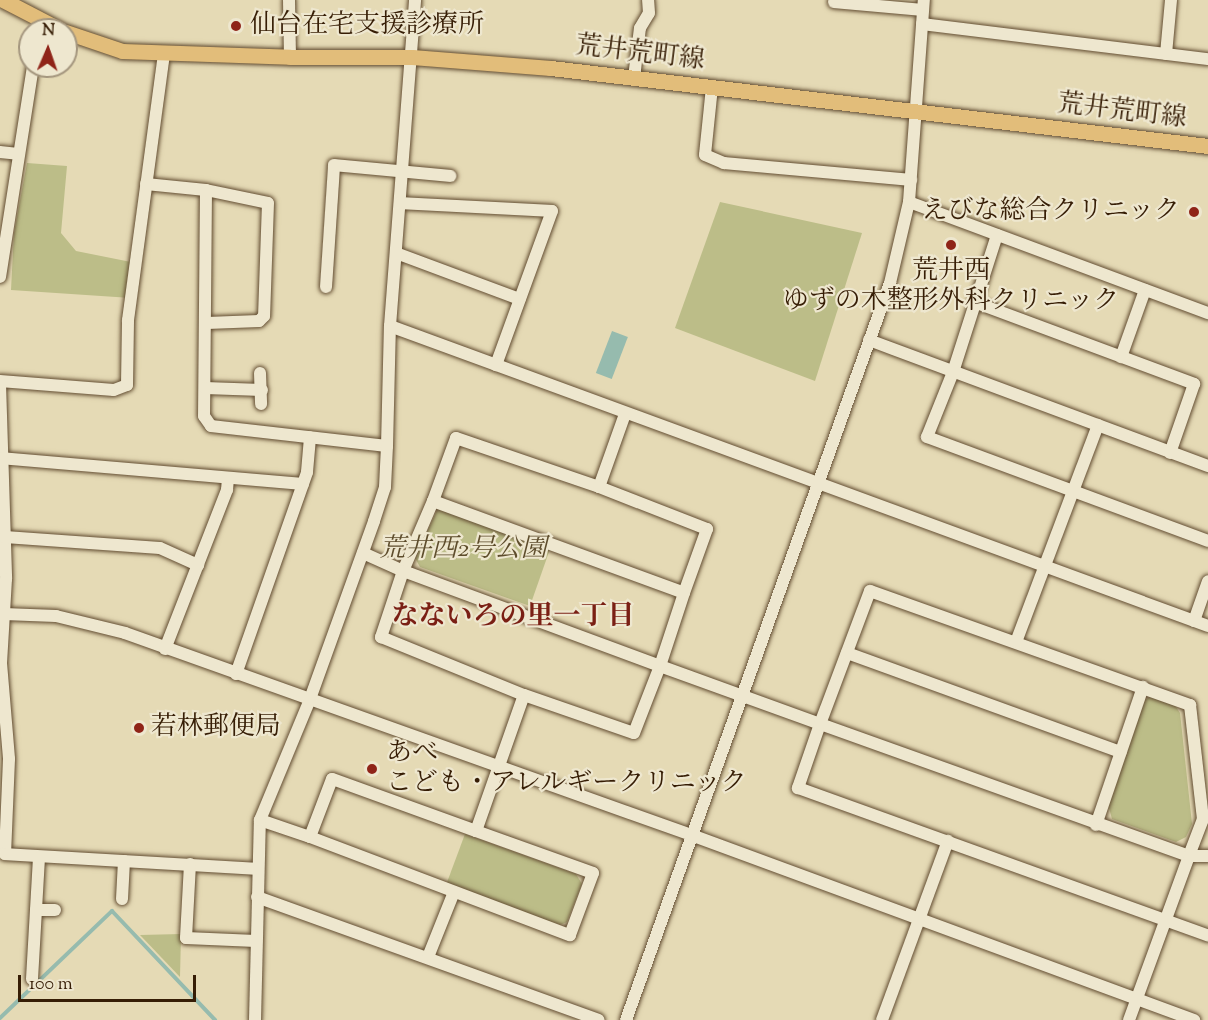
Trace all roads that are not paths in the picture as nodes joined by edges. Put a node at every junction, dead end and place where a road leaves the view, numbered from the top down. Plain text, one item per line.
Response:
1 (3, 0) edge
2 (289, 0) edge
3 (415, 0) edge
4 (648, 0) edge
5 (1171, 0) edge
6 (834, 2) dead end
7 (924, 5) edge
8 (37, 18) edge
9 (922, 24) junction
10 (78, 37) edge
11 (164, 54) junction
12 (1166, 54) junction
13 (290, 57) junction
14 (412, 57) junction
15 (1208, 59) edge
16 (31, 78) edge
17 (634, 78) junction
18 (712, 87) junction
19 (917, 110) junction
20 (1208, 146) edge
21 (0, 152) edge
22 (18, 154) junction
23 (403, 169) junction
24 (450, 176) dead end
25 (911, 180) junction
26 (146, 184) junction
27 (206, 190) junction
28 (909, 202) junction
29 (400, 203) junction
30 (998, 235) junction
31 (396, 253) junction
32 (0, 272) edge
33 (326, 287) dead end
34 (1145, 290) junction
35 (520, 299) junction
36 (974, 302) junction
37 (1208, 314) edge
38 (207, 323) junction
39 (390, 326) junction
40 (869, 340) junction
41 (1121, 357) junction
42 (496, 365) junction
43 (953, 372) junction
44 (261, 373) dead end
45 (0, 383) edge
46 (205, 388) junction
47 (262, 390) junction
48 (261, 404) dead end
49 (626, 414) junction
50 (1098, 425) junction
51 (310, 437) junction
52 (387, 446) junction
53 (1170, 453) junction
54 (1, 458) edge
55 (1208, 466) edge
56 (228, 478) junction
57 (303, 484) junction
58 (815, 484) junction
59 (599, 487) junction
60 (1074, 491) junction
61 (433, 501) junction
62 (5, 537) junction
63 (1208, 540) edge
64 (363, 553) junction
65 (198, 564) junction
66 (1046, 567) junction
67 (403, 572) junction
68 (1208, 581) edge
69 (684, 593) junction
70 (3, 617) edge
71 (1194, 621) junction
72 (1208, 626) edge
73 (1016, 642) junction
74 (165, 649) junction
75 (847, 653) junction
76 (660, 666) junction
77 (236, 674) junction
78 (1143, 687) junction
79 (524, 694) junction
80 (740, 696) junction
81 (310, 699) junction
82 (820, 724) junction
83 (4, 743) edge
84 (1121, 752) junction
85 (499, 768) junction
86 (4, 810) edge
87 (260, 820) junction
88 (1096, 825) junction
89 (476, 831) junction
90 (694, 836) junction
91 (310, 837) junction
92 (948, 841) junction
93 (1189, 856) junction
94 (1208, 856) edge
95 (39, 857) junction
96 (124, 861) junction
97 (190, 864) junction
98 (258, 869) junction
99 (454, 892) junction
100 (257, 897) junction
101 (122, 899) dead end
102 (36, 910) junction
103 (55, 910) dead end
104 (920, 918) junction
105 (1166, 920) junction
106 (1208, 936) edge
107 (256, 941) junction
108 (428, 957) junction
109 (32, 979) dead end
110 (1136, 1000) junction
111 (255, 1020) edge
112 (598, 1020) edge
113 (626, 1020) edge
114 (882, 1020) edge
115 (1129, 1020) edge
116 (1194, 1020) edge

1 - 8 main road, 荒井荒町線
2 - 13 street
3 - 14 street
4 - 17 street
5 - 12 street
6 - 7 street
7 - 9 street
9 - 12 street
9 - 19 street
10 - 11 main road, 荒井荒町線
11 - 13 main road, 荒井荒町線
11 - 26 street
12 - 15 street
13 - 14 main road, 荒井荒町線
14 - 17 main road, 荒井荒町線
14 - 23 street
16 - 22 street
17 - 18 main road, 荒井荒町線
18 - 19 main road, 荒井荒町線
18 - 25 street
19 - 20 main road, 荒井荒町線
19 - 25 street
21 - 22 street
22 - 32 street
23 - 24 street
23 - 29 street
23 - 33 street
25 - 28 street
26 - 27 street
26 - 45 street
27 - 38 street
27 - 38 street
28 - 30 street
28 - 40 street
29 - 31 street
29 - 35 street
30 - 34 street
30 - 36 street
31 - 35 street
31 - 39 street
34 - 37 street
34 - 41 street
35 - 42 street
36 - 41 street
36 - 43 street
38 - 46 street
39 - 42 street
39 - 52 street
40 - 43 street
40 - 58 street
41 - 53 street
42 - 49 street
43 - 50 street
43 - 60 street
44 - 47 street
45 - 54 street
46 - 47 street
46 - 51 street
47 - 48 street
49 - 58 street
49 - 59 street
50 - 53 street
50 - 60 street
51 - 52 street
51 - 57 street
52 - 64 street
53 - 55 street
54 - 56 street
54 - 62 street
56 - 57 street
56 - 65 street
57 - 77 street
58 - 66 street
58 - 80 street
59 - 61 street
59 - 69 street
60 - 63 street
60 - 66 street
61 - 67 street
61 - 69 street
62 - 65 street
62 - 70 street
64 - 67 street
64 - 81 street
65 - 74 street
66 - 71 street
66 - 73 street
67 - 76 street
67 - 79 street
68 - 71 street
69 - 76 street
70 - 74 street
70 - 83 street
71 - 72 street
73 - 75 street
73 - 78 street
74 - 77 street
75 - 82 street
75 - 84 street
76 - 79 street
76 - 80 street
77 - 81 street
78 - 84 street
78 - 93 street
79 - 85 street
80 - 82 street
80 - 90 street
81 - 85 street
81 - 87 street
82 - 88 street
82 - 92 street
83 - 86 street
84 - 88 street
85 - 89 street
85 - 90 street
86 - 95 street
87 - 91 street
87 - 98 street
88 - 93 street
89 - 91 street
89 - 99 street
90 - 104 street
90 - 113 street
91 - 99 street
92 - 104 street
92 - 105 street
93 - 94 street
93 - 105 street
95 - 96 street
95 - 102 street
96 - 97 street
96 - 101 street
97 - 98 street
97 - 107 street
98 - 100 street
99 - 108 street
100 - 107 street
100 - 108 street
102 - 103 street
102 - 109 street
104 - 110 street
104 - 114 street
105 - 106 street
105 - 110 street
107 - 111 street
108 - 112 street
110 - 115 street
110 - 116 street

